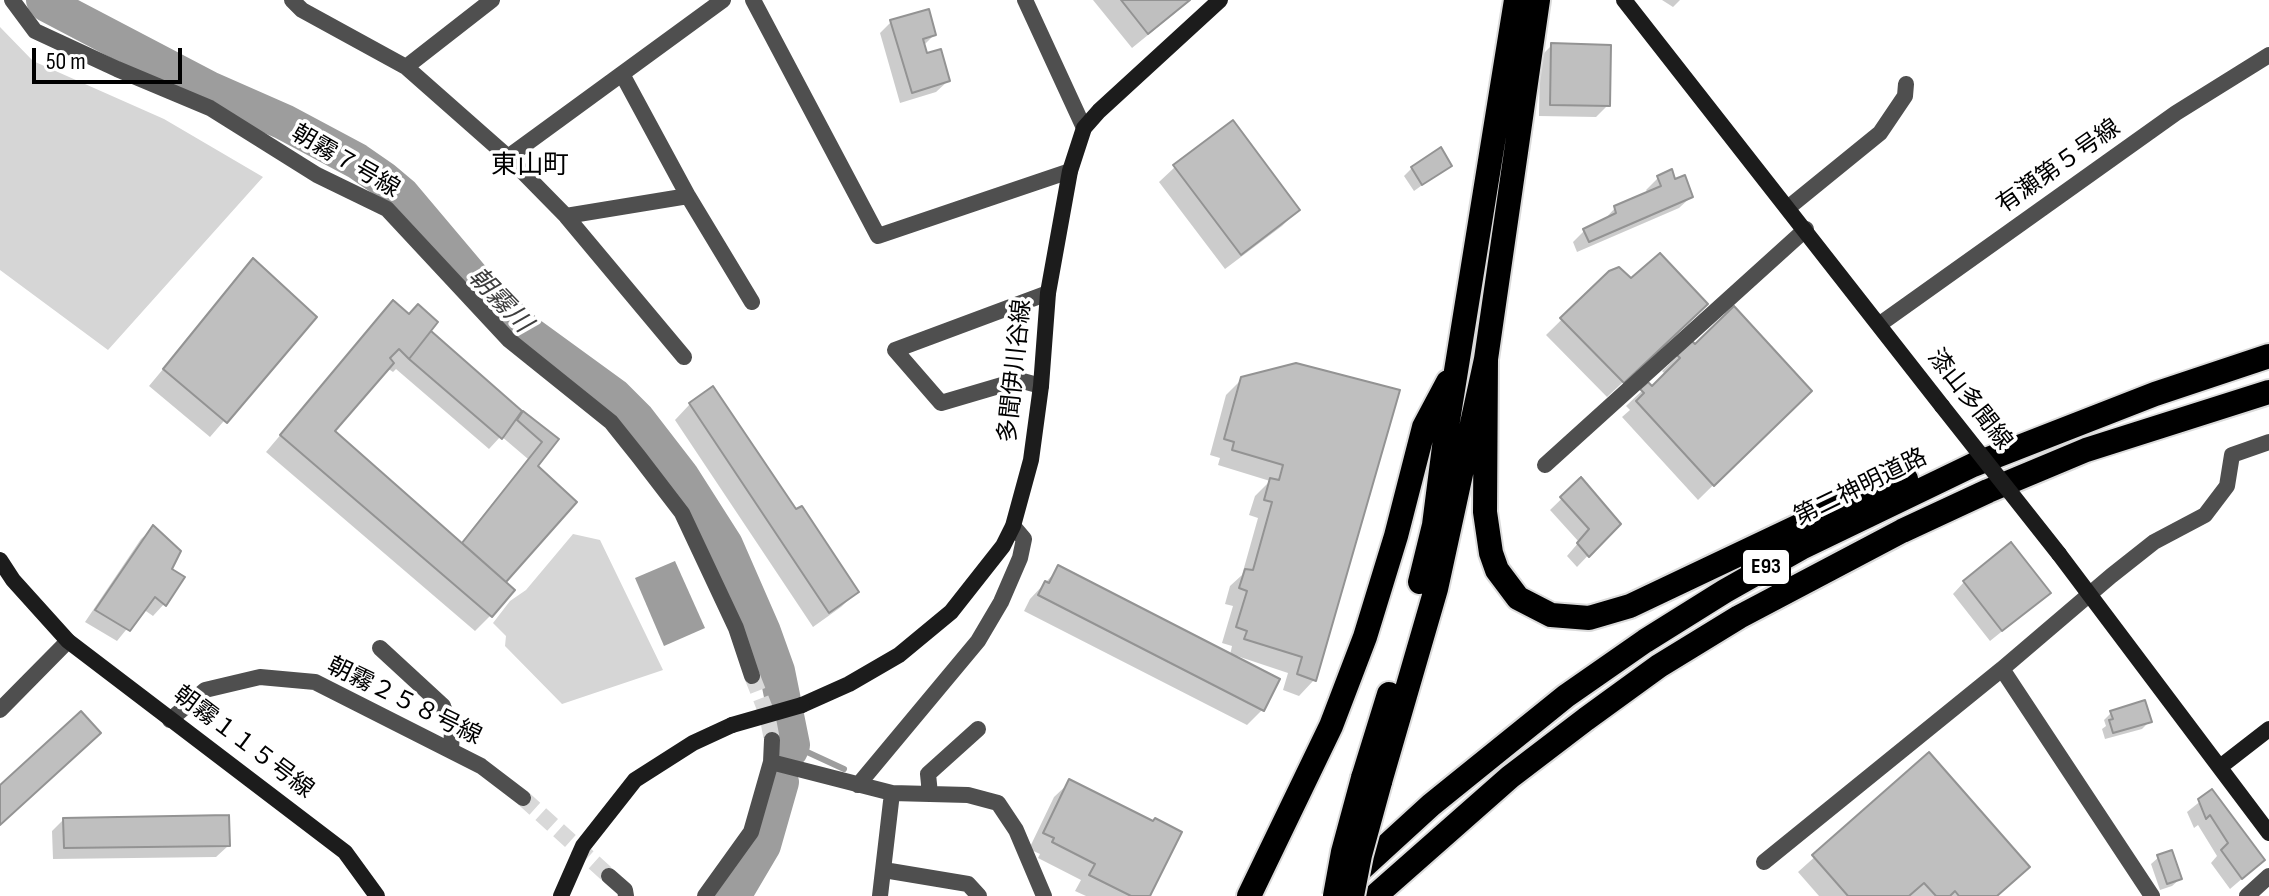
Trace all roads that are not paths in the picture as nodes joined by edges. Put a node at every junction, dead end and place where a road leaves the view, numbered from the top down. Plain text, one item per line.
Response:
1 (12, 0) edge
2 (292, 0) edge
3 (492, 0) edge
4 (723, 0) edge
5 (753, 0) edge
6 (1025, 0) edge
7 (1220, 0) edge
8 (1516, 0) edge
9 (1538, 0) edge
10 (1624, 0) edge
11 (2269, 55) edge
12 (406, 67) junction
13 (622, 74) junction
14 (1906, 84) dead end
15 (1084, 128) junction
16 (508, 157) junction
17 (1070, 171) junction
18 (688, 196) junction
19 (1789, 207) junction
20 (566, 216) junction
21 (1806, 229) junction
22 (1048, 293) junction
23 (752, 302) dead end
24 (1880, 324) junction
25 (2269, 356) edge
26 (684, 357) dead end
27 (1486, 359) junction
28 (1459, 362) junction
29 (2244, 363) junction
30 (1041, 386) junction
31 (2269, 392) edge
32 (2269, 442) edge
33 (1545, 465) dead end
34 (1013, 526) junction
35 (0, 560) edge
36 (2089, 594) junction
37 (68, 641) junction
38 (380, 648) dead end
39 (2002, 669) junction
40 (752, 676) tunnel mouth
41 (0, 710) edge
42 (170, 720) junction
43 (978, 729) dead end
44 (2269, 729) edge
45 (772, 740) tunnel mouth
46 (451, 750) junction
47 (771, 762) junction
48 (2220, 767) junction
49 (1371, 780) junction
50 (858, 785) junction
51 (892, 793) junction
52 (930, 794) junction
53 (523, 798) tunnel mouth
54 (2269, 833) edge
55 (1764, 862) dead end
56 (884, 870) junction
57 (609, 876) tunnel mouth
58 (2269, 876) edge
59 (971, 892) edge
60 (377, 896) edge
61 (561, 896) edge
62 (626, 896) edge
63 (705, 896) edge
64 (880, 896) edge
65 (1044, 896) edge
66 (1249, 896) edge
67 (1334, 896) edge
68 (1352, 896) edge
69 (1375, 896) edge
70 (2152, 896) edge
71 (2247, 896) edge

1 - 40 street, 朝霧７号線
2 - 12 street
3 - 12 street
4 - 13 street
5 - 17 street
6 - 15 street
7 - 15 street, 多聞伊川谷線
8 - 28 highway
9 - 27 highway
10 - 19 street, 漆山多聞線
11 - 24 street, 有瀬第５号線
12 - 16 street
13 - 16 street
13 - 18 street
14 - 19 street
15 - 17 street, 多聞伊川谷線
16 - 20 street
17 - 22 street, 多聞伊川谷線
18 - 20 street
18 - 23 street
19 - 21 street, 漆山多聞線
20 - 26 street
21 - 24 street, 漆山多聞線
21 - 33 street
22 - 30 street, 多聞伊川谷線
22 - 30 street
24 - 36 street, 漆山多聞線, bridge
25 - 29 highway, 第二神明道路 / E93
27 - 29 highway
27 - 49 highway
28 - 49 highway
28 - 66 highway
29 - 67 highway, 第二神明道路 / E93
30 - 34 street, 多聞伊川谷線
31 - 69 highway, E93
32 - 36 street
34 - 50 street
34 - 61 street, 多聞伊川谷線, bridge
35 - 37 street, 朝霧１１５号線
36 - 39 street
36 - 48 street, 漆山多聞線
37 - 41 street
37 - 42 street, 朝霧１１５号線
38 - 46 street
39 - 55 street
39 - 70 street
42 - 46 street, 朝霧２５８号線
42 - 60 street, 朝霧１１５号線
43 - 52 street
44 - 48 street
45 - 47 street
46 - 53 street, 朝霧２５８号線
47 - 50 street
47 - 63 street
48 - 54 street, 漆山多聞線
49 - 67 highway, bridge
49 - 68 highway, bridge
50 - 51 street
51 - 52 street
51 - 56 street
52 - 65 street
56 - 59 street
56 - 64 street
57 - 62 street
58 - 71 street

